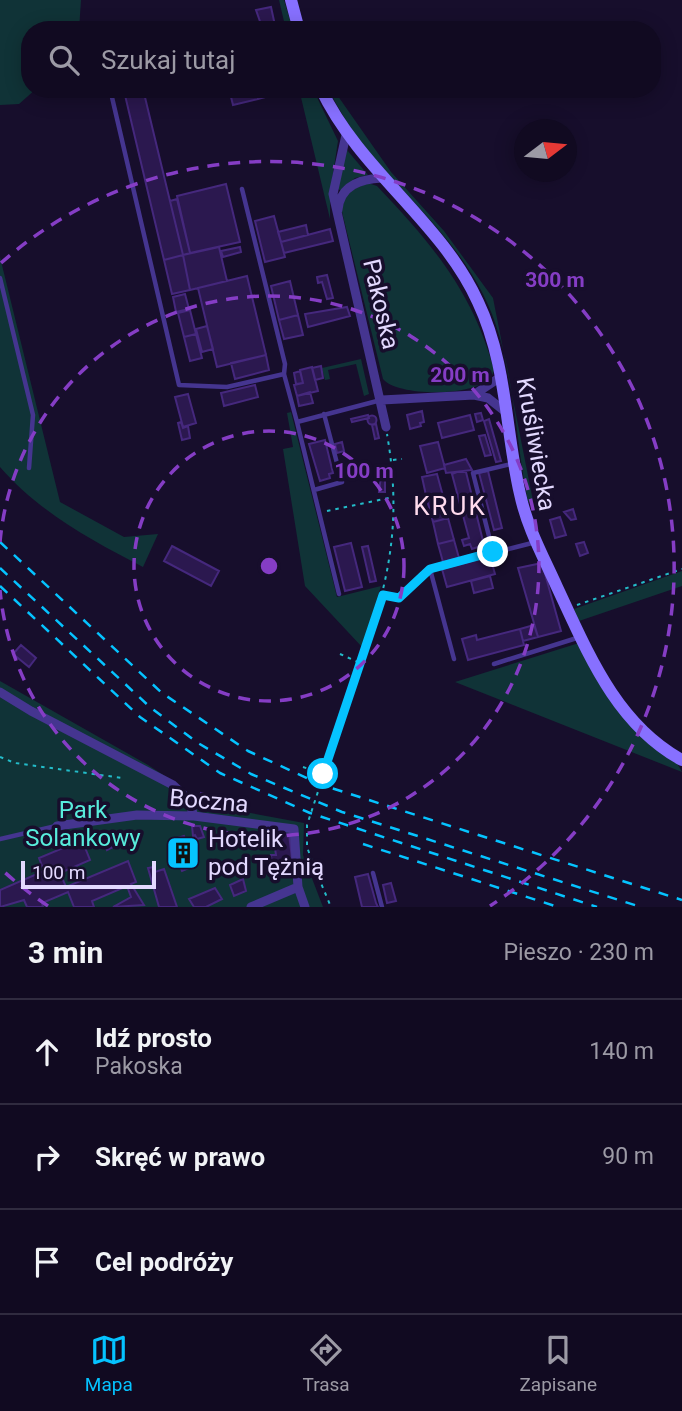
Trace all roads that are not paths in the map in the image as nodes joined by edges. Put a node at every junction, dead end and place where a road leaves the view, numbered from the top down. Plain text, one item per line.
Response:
1 (291, 0) edge
2 (297, 21) edge
3 (112, 98) edge
4 (326, 98) edge
5 (346, 135) junction
6 (382, 178) junction
7 (242, 189) dead end
8 (339, 218) junction
9 (0, 278) edge
10 (284, 374) junction
11 (502, 376) junction
12 (474, 395) junction
13 (382, 400) junction
14 (324, 414) junction
15 (508, 414) junction
16 (297, 422) junction
17 (386, 426) road end
18 (514, 463) junction
19 (29, 468) dead end
20 (314, 489) junction
21 (536, 542) junction
22 (493, 552) junction
23 (339, 594) dead end
24 (581, 636) junction
25 (454, 659) dead end
26 (494, 664) dead end
27 (0, 692) edge
28 (682, 761) edge
29 (194, 816) junction
30 (57, 825) joint
31 (0, 839) edge
32 (373, 873) dead end
33 (298, 887) junction
34 (251, 907) edge
35 (306, 907) edge
36 (382, 907) edge

1 - 2 main road
3 - 10 lane
4 - 5 main road
5 - 6 main road, Kruśliwiecka
5 - 8 street, Pakoska
6 - 8 street
6 - 11 main road, Kruśliwiecka
7 - 10 lane
8 - 13 street, Pakoska
9 - 19 lane
10 - 16 lane
11 - 12 street
11 - 15 main road, Kruśliwiecka
12 - 13 street
12 - 15 street
13 - 14 lane
13 - 17 street, Pakoska
14 - 16 lane
14 - 20 lane
15 - 18 main road, Kruśliwiecka
16 - 20 lane
18 - 21 main road, Kruśliwiecka
18 - 22 lane
20 - 23 lane
21 - 22 lane
21 - 24 main road, Kruśliwiecka
22 - 25 lane
24 - 26 lane
24 - 28 main road, Kruśliwiecka
27 - 29 street
29 - 30 street, Boczna
29 - 33 street, Boczna
30 - 31 lane, Boczna
32 - 36 lane
33 - 34 street
33 - 35 street, Boczna

